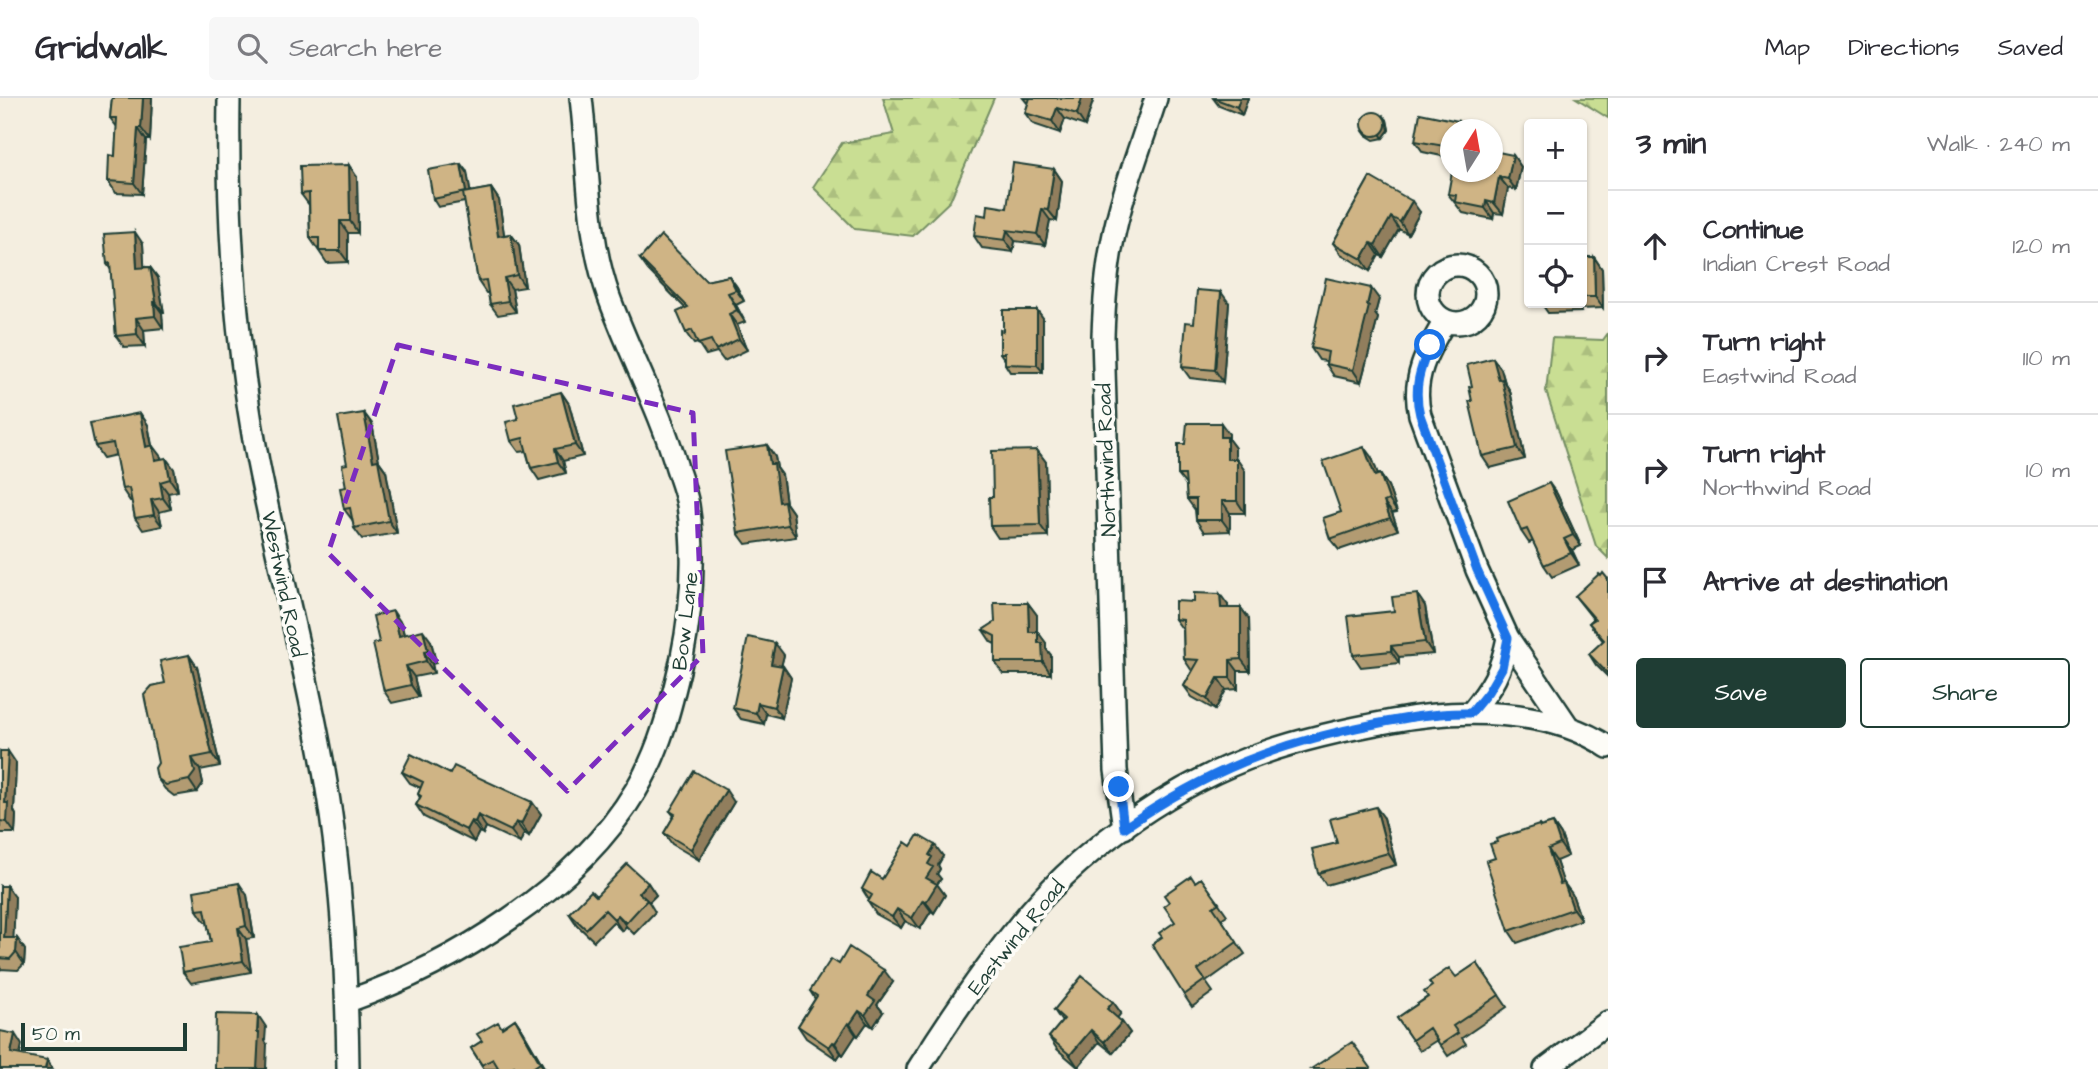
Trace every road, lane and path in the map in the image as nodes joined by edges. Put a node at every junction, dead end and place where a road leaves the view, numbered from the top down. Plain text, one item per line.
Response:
1 (229, 98) edge
2 (581, 98) edge
3 (1156, 98) edge
4 (1445, 320) dead end
5 (1508, 638) junction
6 (1471, 713) junction
7 (1567, 726) junction
8 (1608, 747) edge
9 (1124, 828) junction
10 (348, 1001) junction
11 (1608, 1022) edge
12 (348, 1069) edge
13 (918, 1069) edge
14 (1545, 1069) edge

1 - 10 street, Westwind Road
2 - 10 street, Bow Lane
3 - 9 street, Northwind Road
4 - 5 street
5 - 6 street
5 - 7 street
6 - 7 street, Eastwind Road
6 - 9 street, Eastwind Road
7 - 8 street, Eastwind Road
9 - 13 street, Eastwind Road
10 - 12 street, Westwind Road
11 - 14 street

